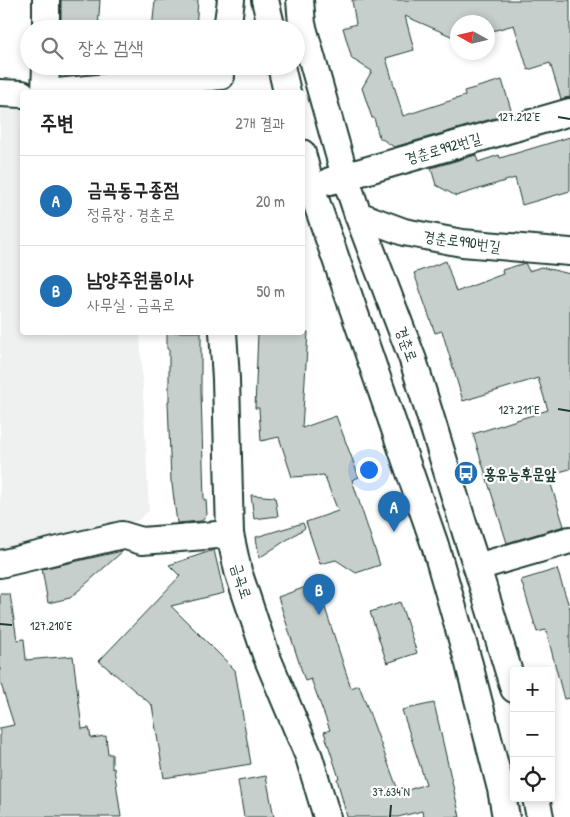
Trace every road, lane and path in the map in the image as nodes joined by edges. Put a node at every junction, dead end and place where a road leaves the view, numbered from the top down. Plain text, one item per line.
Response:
1 (46, 0) edge
2 (231, 0) edge
3 (265, 0) edge
4 (300, 0) edge
5 (46, 20) edge
6 (228, 20) edge
7 (270, 20) edge
8 (302, 20) edge
9 (305, 35) edge
10 (46, 75) edge
11 (283, 75) edge
12 (221, 78) edge
13 (45, 90) edge
14 (81, 90) edge
15 (287, 90) edge
16 (0, 94) edge
17 (20, 94) edge
18 (570, 112) edge
19 (305, 174) edge
20 (345, 176) junction
21 (307, 188) edge
22 (358, 214) junction
23 (570, 252) edge
24 (223, 335) edge
25 (230, 534) junction
26 (570, 540) edge
27 (0, 564) edge
28 (478, 567) junction
29 (510, 675) edge
30 (537, 802) edge
31 (326, 817) edge
32 (506, 817) edge
33 (540, 817) edge

1 - 5 street
2 - 6 street
3 - 7 street
4 - 8 street, 경춘로
9 - 20 street, 경춘로
10 - 13 street
11 - 15 street
12 - 14 street
16 - 17 street
18 - 20 street, 경춘로992번길
19 - 21 street
20 - 21 street, 경춘로992번길
20 - 22 street, 경춘로
21 - 32 street
22 - 23 street, 경춘로990번길
22 - 28 street, 경춘로
24 - 25 street, 금곡로
25 - 27 street
25 - 31 street, 금곡로
26 - 28 street
28 - 29 street, 경춘로
30 - 33 street

